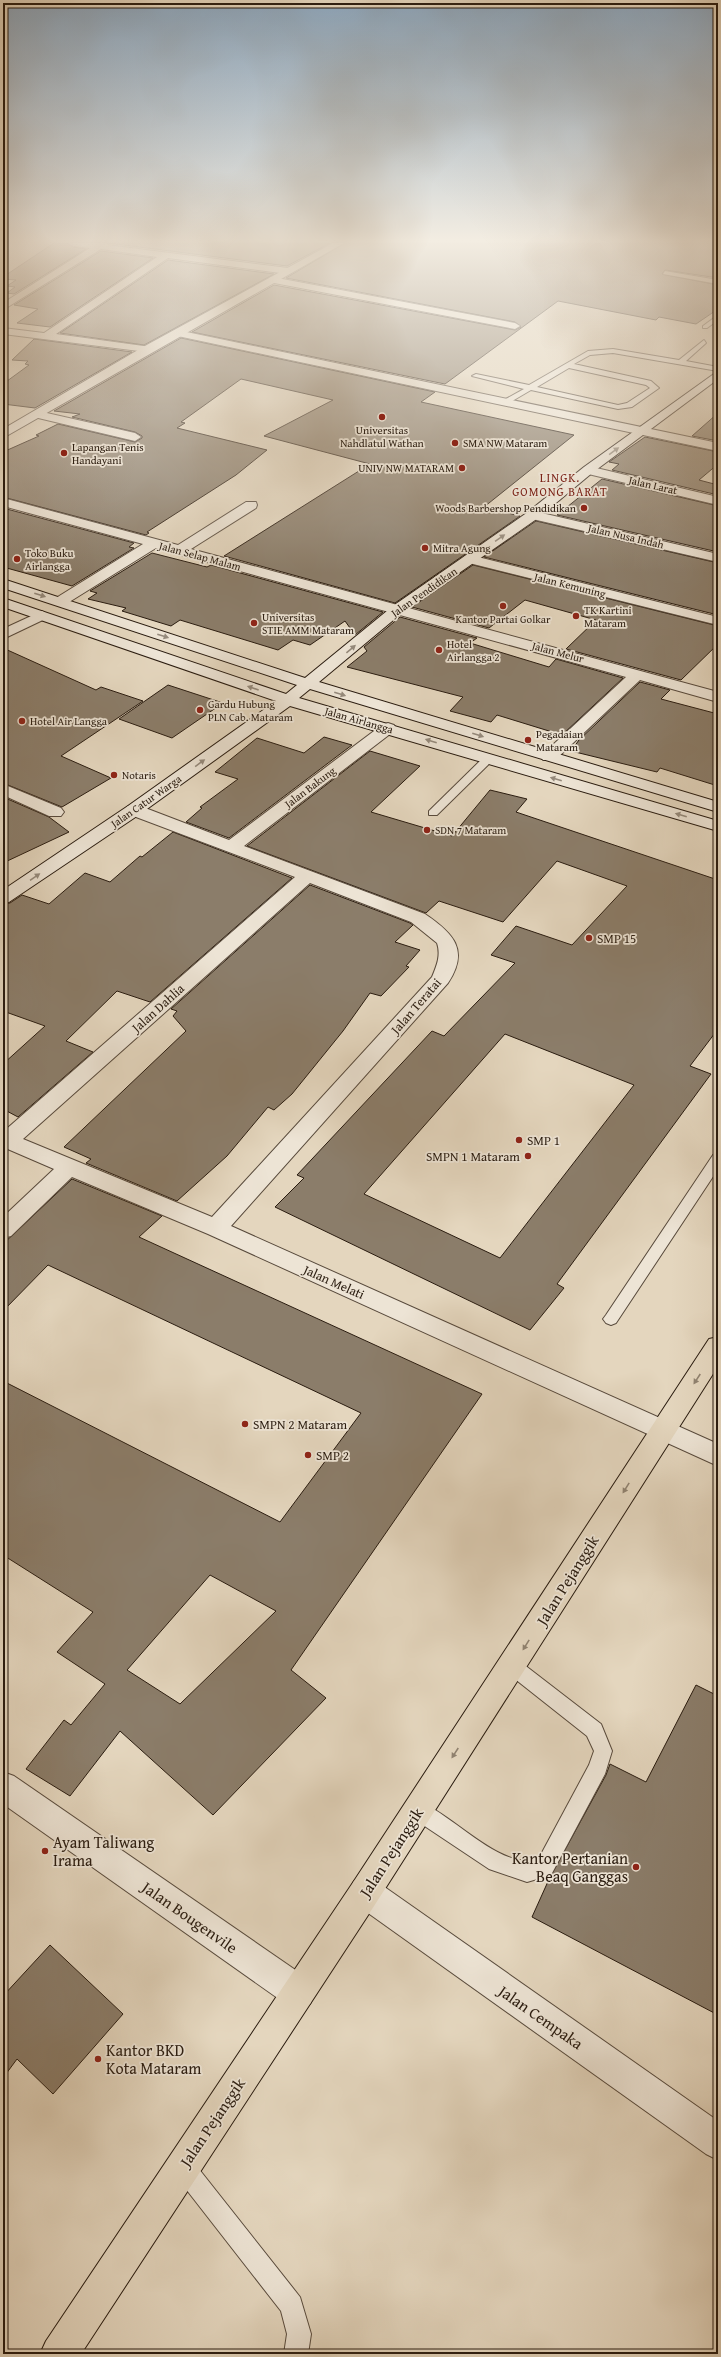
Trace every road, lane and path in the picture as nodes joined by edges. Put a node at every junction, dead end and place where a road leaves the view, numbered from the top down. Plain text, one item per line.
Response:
1 (141, 353) edge
2 (276, 353) edge
3 (588, 353) edge
4 (624, 353) edge
5 (691, 353) edge
6 (680, 363) junction
7 (567, 366) junction
8 (718, 369) edge
9 (718, 374) edge
10 (476, 376) dead end
11 (530, 388) junction
12 (507, 402) junction
13 (38, 416) junction
14 (642, 430) junction
15 (3, 434) edge
16 (135, 437) dead end
17 (718, 447) edge
18 (588, 470) junction
19 (718, 501) edge
20 (3, 502) edge
21 (251, 505) dead end
22 (533, 515) junction
23 (154, 544) junction
24 (178, 551) junction
25 (718, 558) edge
26 (470, 559) junction
27 (3, 583) edge
28 (3, 602) edge
29 (61, 602) junction
30 (398, 609) junction
31 (42, 615) junction
32 (718, 621) edge
33 (3, 635) edge
34 (638, 674) junction
35 (309, 684) junction
36 (718, 696) edge
37 (288, 700) junction
38 (388, 728) junction
39 (548, 757) junction
40 (488, 759) junction
41 (3, 789) edge
42 (718, 807) edge
43 (134, 810) junction
44 (54, 812) dead end
45 (433, 813) dead end
46 (718, 826) edge
47 (233, 846) junction
48 (308, 875) junction
49 (3, 898) edge
50 (5, 1140) edge
51 (718, 1158) edge
52 (68, 1168) junction
53 (216, 1228) junction
54 (3, 1230) edge
55 (612, 1319) dead end
56 (718, 1346) edge
57 (662, 1430) junction
58 (718, 1456) edge
59 (512, 1666) junction
60 (3, 1786) edge
61 (418, 1810) junction
62 (365, 1892) junction
63 (298, 1992) junction
64 (718, 2142) edge
65 (183, 2167) junction
66 (59, 2354) edge
67 (296, 2354) edge

1 - 13 street
2 - 12 street
3 - 7 lane
4 - 6 lane
5 - 6 lane
6 - 8 lane
7 - 11 lane
7 - 11 lane
9 - 14 street, Jalan Pendidikan
10 - 11 lane
11 - 12 lane
12 - 14 street
13 - 15 street
13 - 16 street
14 - 17 street
18 -> 14 street, Jalan Pendidikan
18 - 19 street, Jalan Larat
18 - 22 street, Jalan Pendidikan
20 - 23 street, Jalan Selap Malam
21 - 24 street
22 - 25 street, Jalan Nusa Indah
26 -> 22 street, Jalan Pendidikan
23 - 24 street, Jalan Selap Malam
23 - 29 street
24 - 30 street, Jalan Selap Malam
26 - 30 street, Jalan Pendidikan
26 - 32 street, Jalan Kemuning
27 -> 29 street, Jalan Airlangga
28 - 31 street, Jalan Airlangga
29 -> 35 street, Jalan Airlangga
30 - 34 street, Jalan Melur
35 -> 30 street, Jalan Pendidikan
31 - 33 street
37 -> 31 street, Jalan Airlangga
34 - 36 street, Jalan Melur
34 - 39 street
35 - 37 street, Jalan Pendidikan
35 -> 39 street, Jalan Airlangga
37 - 38 street, Jalan Airlangga
43 -> 37 street, Jalan Catur Warga
40 -> 38 street, Jalan Airlangga
38 - 47 street, Jalan Bakung
39 - 42 street, Jalan Airlangga
40 - 45 lane
46 -> 40 street, Jalan Airlangga
41 - 44 street
43 - 47 street, Jalan Teratai
49 -> 43 street, Jalan Catur Warga
47 - 48 street, Jalan Teratai
48 - 50 street, Jalan Dahlia
48 - 53 street, Jalan Teratai
50 - 52 street, Jalan Melati
51 - 55 lane
52 - 53 street, Jalan Melati
52 - 54 street
53 - 57 street, Jalan Melati
56 -> 57 main road, Jalan Pejanggik
57 - 58 street, Jalan Melati
57 -> 59 main road, Jalan Pejanggik
59 -> 61 main road, Jalan Pejanggik
59 - 61 lane
60 - 63 street, Jalan Bougenvile
61 - 62 main road, Jalan Pejanggik
62 - 63 main road, Jalan Pejanggik
62 - 64 street, Jalan Cempaka
63 - 65 main road, Jalan Pejanggik
65 - 66 main road, Jalan Pejanggik
65 - 67 lane

